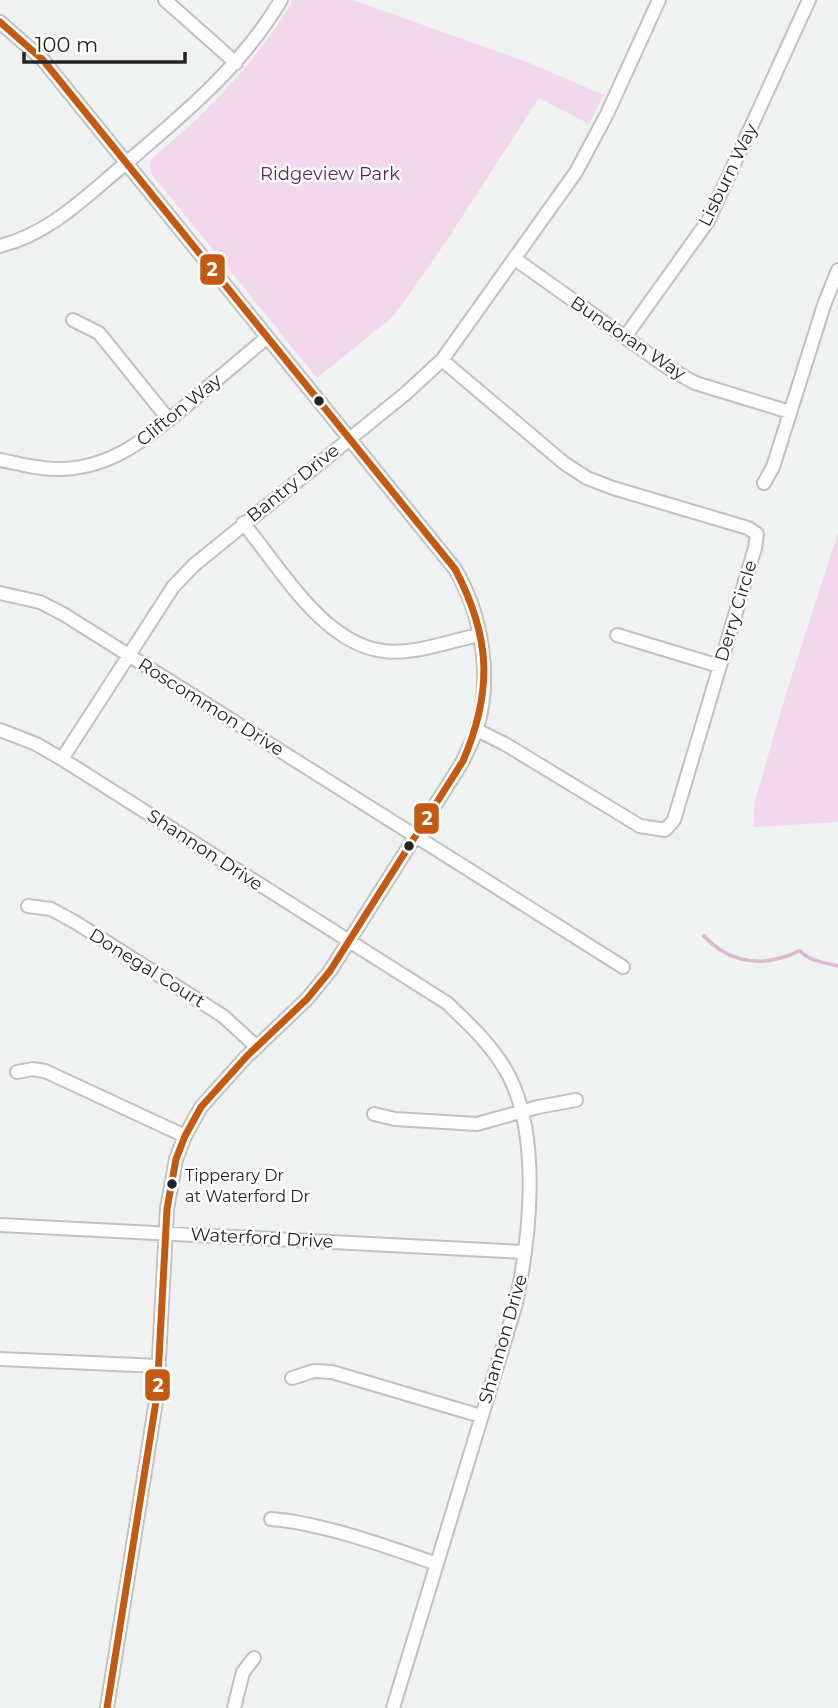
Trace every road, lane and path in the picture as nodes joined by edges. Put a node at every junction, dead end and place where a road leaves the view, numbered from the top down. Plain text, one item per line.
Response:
1 (165, 0) edge
2 (281, 0) edge
3 (659, 0) edge
4 (809, 0) edge
5 (0, 22) edge
6 (236, 63) junction
7 (126, 163) junction
8 (0, 246) edge
9 (515, 259) junction
10 (838, 270) edge
11 (73, 320) dead end
12 (625, 337) junction
13 (267, 338) junction
14 (442, 360) junction
15 (790, 412) junction
16 (169, 420) junction
17 (349, 438) junction
18 (0, 460) edge
19 (764, 483) dead end
20 (243, 523) junction
21 (0, 593) edge
22 (479, 635) junction
23 (617, 635) dead end
24 (130, 654) junction
25 (719, 666) junction
26 (0, 730) edge
27 (477, 730) junction
28 (62, 760) junction
29 (416, 836) junction
30 (28, 906) dead end
31 (349, 943) junction
32 (623, 967) dead end
33 (257, 1047) junction
34 (17, 1072) dead end
35 (576, 1100) dead end
36 (521, 1113) junction
37 (374, 1114) dead end
38 (185, 1136) junction
39 (0, 1225) edge
40 (166, 1234) junction
41 (524, 1252) junction
42 (0, 1359) edge
43 (159, 1366) junction
44 (292, 1378) dead end
45 (481, 1416) junction
46 (271, 1519) dead end
47 (437, 1564) junction
48 (254, 1658) dead end
49 (107, 1708) edge
50 (234, 1708) edge
51 (393, 1708) edge

1 - 6 street
2 - 6 street
3 - 9 street, Bantry Drive
4 - 12 street, Lisburn Way
5 - 7 street
6 - 7 street
7 - 8 street
7 - 13 street
9 - 12 street, Bundoran Way
9 - 14 street, Bantry Drive
10 - 15 street
11 - 16 street
12 - 15 street, Bundoran Way
13 - 16 street, Clifton Way
13 - 17 street
14 - 17 street, Bantry Drive
14 - 25 street, Derry Circle
15 - 19 street
16 - 18 street, Clifton Way
17 - 20 street, Bantry Drive
17 - 22 street
20 - 22 street
20 - 24 street, Bantry Drive
21 - 24 street, Roscommon Drive
22 - 27 street
23 - 25 street
24 - 28 street, Bantry Drive
24 - 29 street, Roscommon Drive
25 - 27 street, Derry Circle
26 - 28 street, Shannon Drive
27 - 29 street
28 - 31 street, Shannon Drive
29 - 31 street
29 - 32 street, Roscommon Drive
30 - 33 street, Donegal Court
31 - 33 street
31 - 36 street, Shannon Drive
33 - 38 street
34 - 38 street
35 - 36 street
36 - 37 street
36 - 41 street, Shannon Drive
38 - 40 street
39 - 40 street, Waterford Drive
40 - 41 street, Waterford Drive
40 - 43 street
41 - 45 street, Shannon Drive
42 - 43 street
43 - 49 street
44 - 45 street
45 - 47 street, Shannon Drive
46 - 47 street
47 - 51 street, Shannon Drive
48 - 50 street

